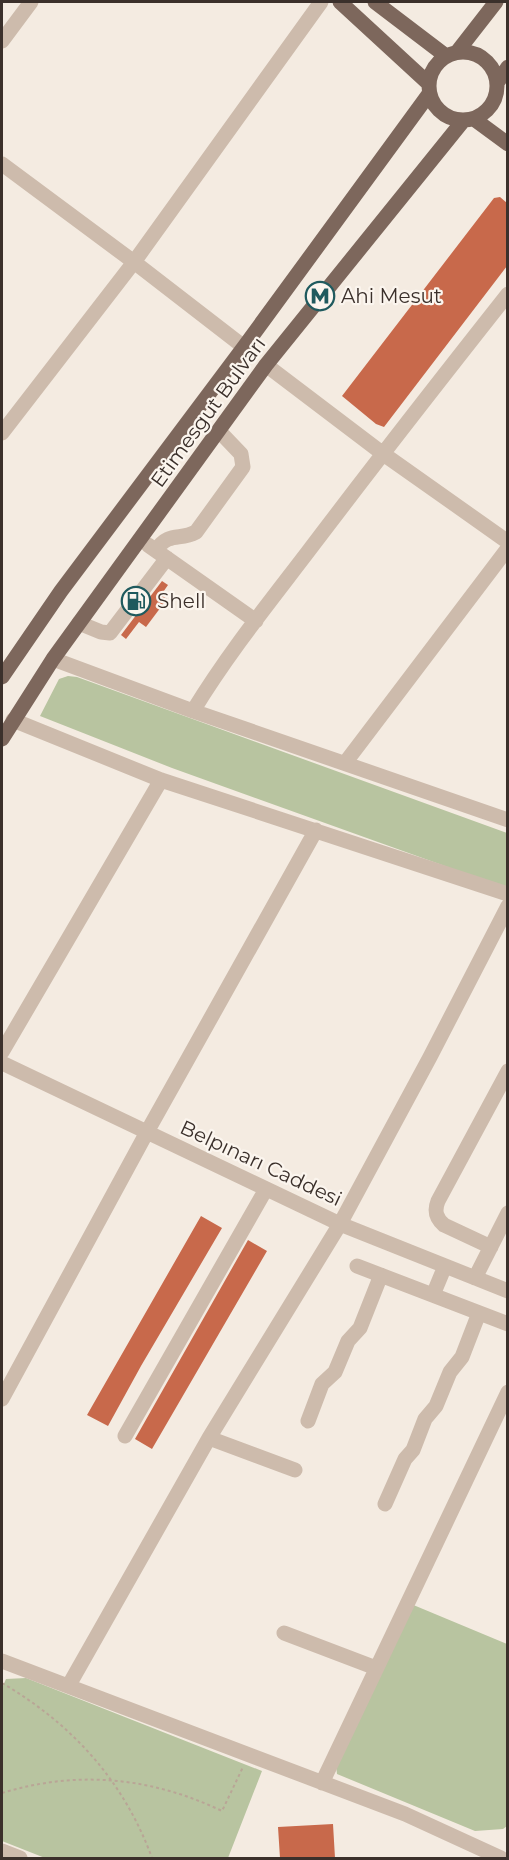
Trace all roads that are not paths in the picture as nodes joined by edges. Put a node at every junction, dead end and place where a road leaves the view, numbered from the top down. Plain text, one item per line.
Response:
1 (31, 2) edge
2 (321, 2) edge
3 (340, 2) edge
4 (375, 2) edge
5 (496, 2) edge
6 (2, 41) edge
7 (452, 54) junction
8 (507, 67) edge
9 (497, 88) junction
10 (429, 89) junction
11 (507, 107) edge
12 (469, 120) junction
13 (507, 144) edge
14 (2, 164) edge
15 (134, 262) junction
16 (507, 294) edge
17 (244, 347) junction
18 (266, 365) junction
19 (219, 431) junction
20 (2, 433) edge
21 (382, 453) junction
22 (141, 540) junction
23 (507, 542) edge
24 (507, 548) edge
25 (161, 554) junction
26 (256, 621) junction
27 (79, 623) junction
28 (53, 659) junction
29 (4, 667) edge
30 (193, 711) junction
31 (13, 720) junction
32 (2, 739) edge
33 (345, 763) junction
34 (161, 780) junction
35 (507, 820) edge
36 (316, 830) junction
37 (507, 894) edge
38 (507, 906) edge
39 (2, 1053) edge
40 (2, 1063) edge
41 (507, 1071) edge
42 (147, 1132) junction
43 (266, 1189) junction
44 (507, 1214) edge
45 (340, 1224) junction
46 (491, 1247) junction
47 (357, 1266) dead end
48 (446, 1266) junction
49 (381, 1275) junction
50 (475, 1278) junction
51 (507, 1291) edge
52 (433, 1295) junction
53 (479, 1313) junction
54 (507, 1324) edge
55 (507, 1392) edge
56 (2, 1399) edge
57 (308, 1422) dead end
58 (125, 1436) dead end
59 (209, 1438) junction
60 (295, 1470) dead end
61 (384, 1504) dead end
62 (284, 1633) dead end
63 (2, 1661) edge
64 (376, 1668) junction
65 (69, 1685) junction
66 (322, 1783) junction
67 (2, 1851) edge
68 (20, 1858) edge
69 (501, 1858) edge

1 - 6 street
2 - 15 street
3 - 10 main road
4 - 7 main road
5 - 7 main road
7 - 9 main road
7 - 10 main road
8 - 9 main road
9 - 11 main road
9 - 12 main road
10 - 12 main road
10 - 17 main road, Etimesgut Bulvarı
12 - 13 main road
12 - 18 main road, Etimesgut Bulvarı
14 - 15 street
15 - 17 street
15 - 20 street
16 - 21 street
17 - 29 main road, Etimesgut Bulvarı
18 - 19 main road, Etimesgut Bulvarı
18 - 21 street
19 - 22 main road, Etimesgut Bulvarı
19 - 25 street
21 - 23 street
21 - 26 street
22 - 25 street
22 - 27 main road, Etimesgut Bulvarı
24 - 33 street
25 - 26 street
25 - 27 street
26 - 30 street
27 - 28 main road, Etimesgut Bulvarı
28 - 30 street
28 - 31 main road, Etimesgut Bulvarı
30 - 33 street
31 - 32 main road, Etimesgut Bulvarı
31 - 34 street
33 - 35 street
34 - 36 street
34 - 39 street
36 - 37 street
36 - 42 street
38 - 45 street
40 - 42 street, Belpınarı Caddesi
41 - 46 street
42 - 43 street, Belpınarı Caddesi
42 - 56 street
43 - 45 street, Belpınarı Caddesi
43 - 58 street
44 - 46 street
45 - 48 street, Belpınarı Caddesi
45 - 59 street
46 - 50 street
47 - 49 street
48 - 50 street, Belpınarı Caddesi
48 - 52 street
49 - 52 street
49 - 57 street
50 - 51 street, Belpınarı Caddesi
52 - 53 street
53 - 54 street
53 - 61 street
55 - 64 street
59 - 60 street
59 - 65 street
62 - 64 street
63 - 65 street
64 - 66 street
65 - 66 street
66 - 69 street
67 - 68 street

